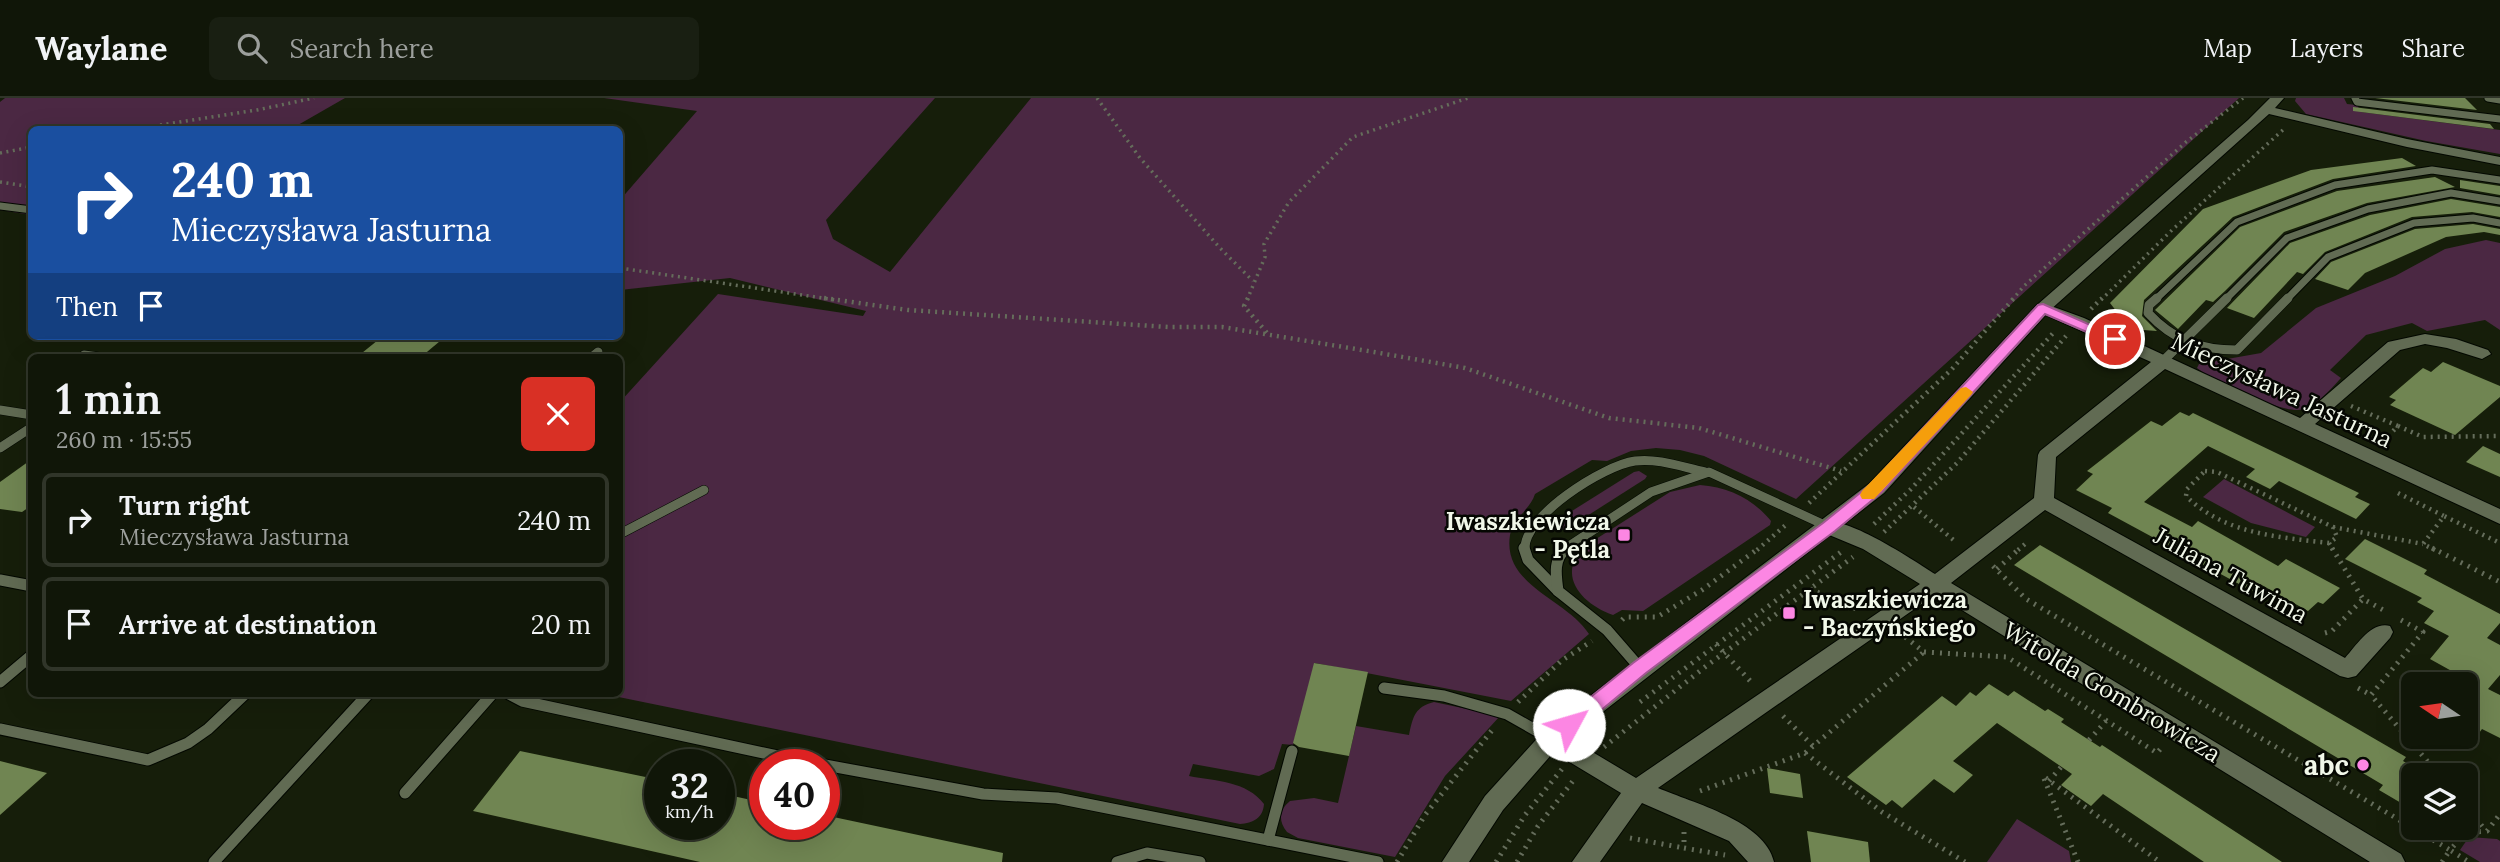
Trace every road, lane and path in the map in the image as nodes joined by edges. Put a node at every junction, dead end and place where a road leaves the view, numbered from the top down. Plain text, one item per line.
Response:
1 (314, 98) edge
2 (1097, 98) edge
3 (1468, 98) edge
4 (2243, 98) edge
5 (2355, 98) edge
6 (2488, 98) edge
7 (2500, 100) edge
8 (2272, 104) edge
9 (2500, 119) edge
10 (154, 126) edge
11 (2274, 127) dead end
12 (28, 148) edge
13 (0, 153) edge
14 (2500, 161) edge
15 (2500, 180) edge
16 (0, 182) edge
17 (28, 186) edge
18 (2500, 201) edge
19 (0, 206) edge
20 (28, 210) edge
21 (2500, 223) edge
22 (623, 268) edge
23 (1253, 281) junction
24 (2043, 308) junction
25 (2073, 320) junction
26 (1269, 334) junction
27 (2183, 341) junction
28 (2482, 354) dead end
29 (2162, 362) junction
30 (2358, 398) dead end
31 (2350, 405) junction
32 (0, 410) edge
33 (2342, 413) dead end
34 (28, 414) edge
35 (2302, 426) junction
36 (2398, 426) junction
37 (28, 430) edge
38 (2500, 436) edge
39 (0, 448) edge
40 (2373, 459) junction
41 (1841, 471) junction
42 (1709, 472) junction
43 (704, 490) dead end
44 (2396, 492) dead end
45 (2043, 501) junction
46 (1914, 507) junction
47 (1798, 514) junction
48 (2444, 516) junction
49 (2500, 517) edge
50 (1829, 527) junction
51 (2333, 527) junction
52 (623, 532) edge
53 (1863, 541) junction
54 (2500, 543) edge
55 (2423, 544) junction
56 (1975, 554) junction
57 (0, 580) edge
58 (2500, 582) edge
59 (1936, 584) junction
60 (28, 585) edge
61 (1558, 591) junction
62 (2363, 599) dead end
63 (1607, 630) junction
64 (2313, 632) dead end
65 (2382, 632) dead end
66 (1924, 652) dead end
67 (28, 658) edge
68 (1640, 668) junction
69 (0, 682) edge
70 (1384, 688) dead end
71 (242, 697) edge
72 (365, 697) edge
73 (489, 697) edge
74 (514, 697) edge
75 (1629, 710) dead end
76 (1507, 714) junction
77 (2106, 721) dead end
78 (0, 730) edge
79 (1551, 739) junction
80 (2088, 740) dead end
81 (1292, 751) dead end
82 (1583, 758) junction
83 (2062, 766) dead end
84 (2049, 780) junction
85 (1637, 790) junction
86 (405, 793) dead end
87 (2500, 814) edge
88 (2478, 820) edge
89 (2487, 831) junction
90 (1268, 840) junction
91 (1623, 846) dead end
92 (1684, 848) dead end
93 (2450, 850) junction
94 (2150, 859) edge
95 (214, 862) edge
96 (1117, 862) edge
97 (1200, 862) edge
98 (1378, 862) edge
99 (1397, 862) edge
100 (1455, 862) edge
101 (1496, 862) edge
102 (1517, 862) edge
103 (1585, 862) edge
104 (1760, 862) edge
105 (1965, 862) edge
106 (2078, 862) edge
107 (2160, 862) edge
108 (2392, 862) edge
109 (2442, 862) edge
110 (2469, 862) edge

1 - 10 path
2 - 23 path
3 - 23 path
4 - 41 path
5 - 9 lane
6 - 7 lane
8 - 14 street
8 - 24 street
11 - 25 path
12 - 13 path
15 - 27 lane
16 - 17 path
18 - 27 lane
19 - 20 lane
21 - 27 lane
22 - 26 path
23 - 26 path
24 - 25 street, Mieczysława Jasturna
24 - 50 street
25 - 29 street, Mieczysława Jasturna
25 - 46 path
25 - 53 path
26 - 41 path
27 - 29 lane
28 - 35 street
29 - 35 street, Mieczysława Jasturna
29 - 45 street
30 - 31 path
31 - 33 path
31 - 36 path
32 - 34 lane
35 - 40 street, Mieczysława Jasturna
36 - 38 path
36 - 40 path
37 - 39 lane
40 - 49 street, Mieczysława Jasturna
41 - 47 path
42 - 47 lane
42 - 61 lane
42 - 61 lane
43 - 52 lane
44 - 48 path
45 - 56 street
45 - 65 street, Juliana Tuwima
46 - 53 path
46 - 56 path
47 - 50 lane
47 - 63 path
48 - 54 path
48 - 55 path
50 - 53 street, Witolda Gombrowicza
50 - 68 street
51 - 51 path
51 - 55 path
53 - 59 street, Witolda Gombrowicza
53 - 75 path
53 - 82 path
55 - 58 path
56 - 59 street
56 - 93 path
57 - 60 lane
59 - 85 street
59 - 108 street, Witolda Gombrowicza
61 - 63 lane
62 - 64 path
63 - 68 lane
63 - 76 path
66 - 105 path
67 - 69 lane
68 - 79 street
70 - 76 lane
71 - 78 lane
72 - 95 lane
73 - 86 lane
74 - 90 lane
76 - 79 lane
76 - 99 path
77 - 80 path
79 - 82 street
79 - 100 street
81 - 90 lane
82 - 85 street
82 - 101 path
82 - 102 path
83 - 84 path
84 - 94 path
84 - 106 path
85 - 103 street
85 - 104 street
87 - 89 path
88 - 89 path
89 - 93 path
90 - 98 lane
91 - 92 path
93 - 109 path
93 - 110 path
94 - 107 path
96 - 97 lane

